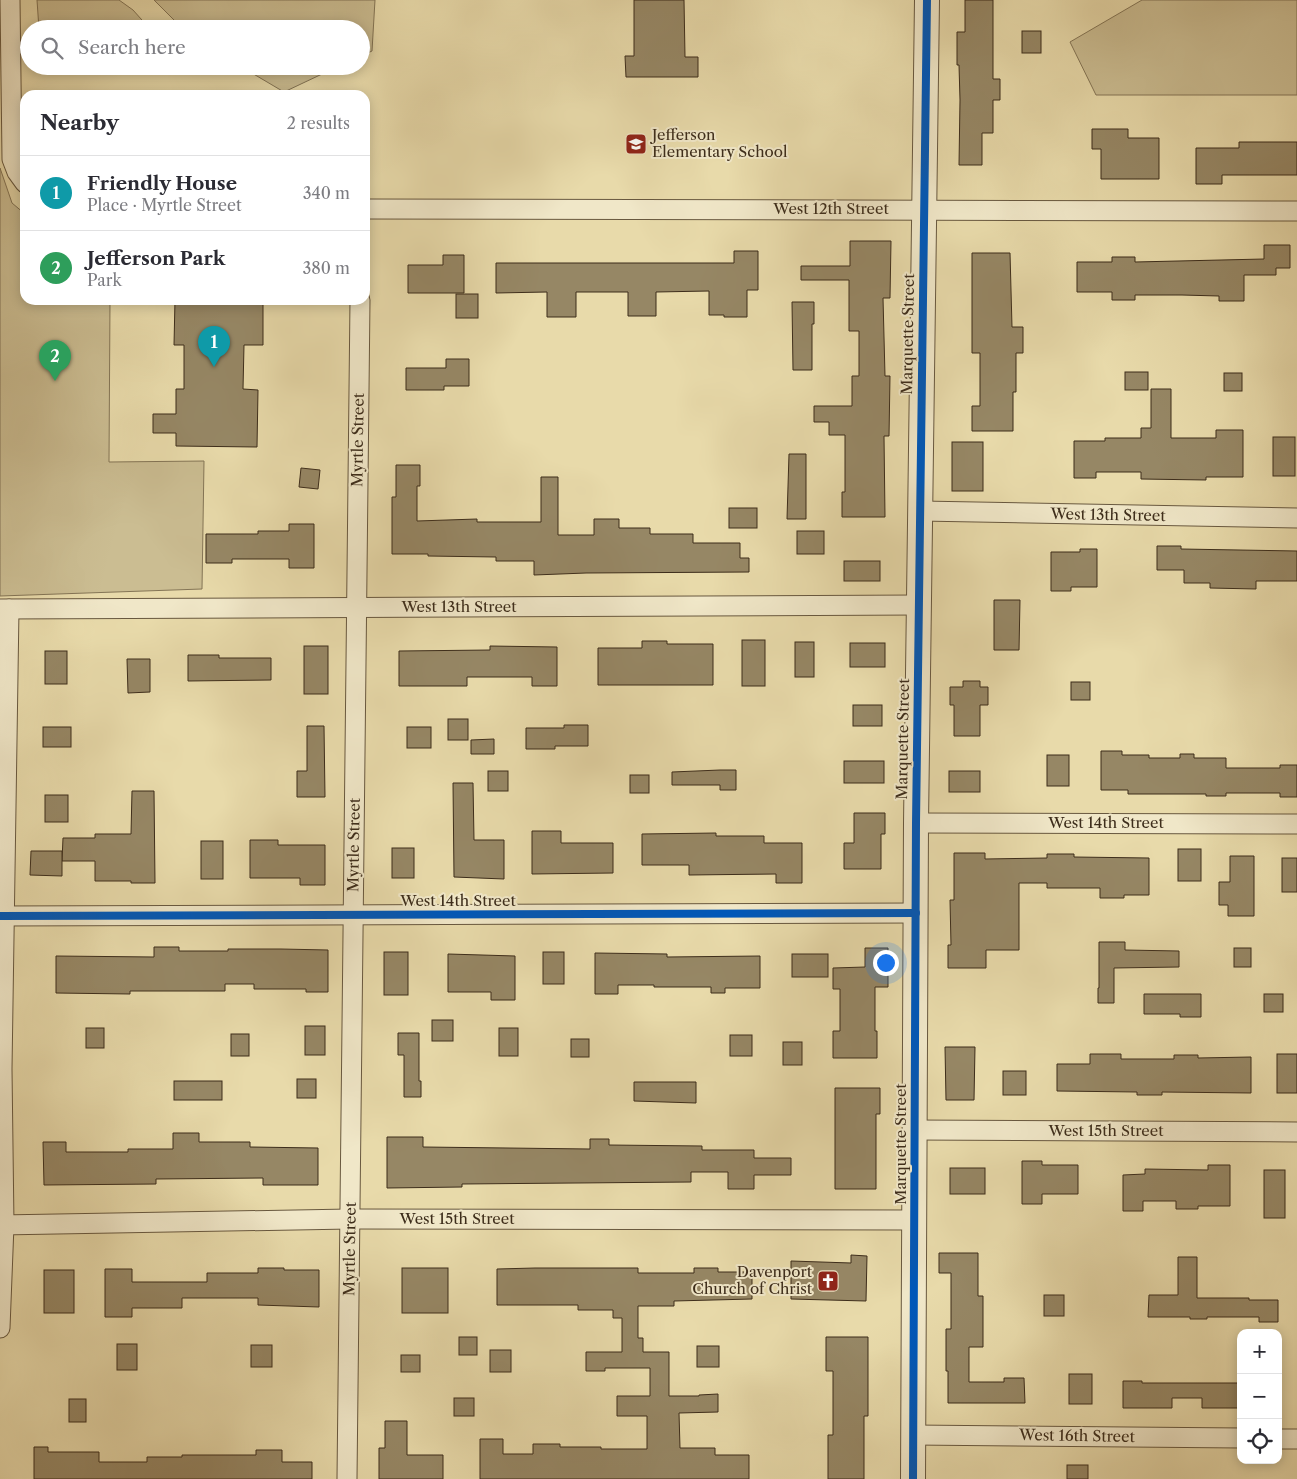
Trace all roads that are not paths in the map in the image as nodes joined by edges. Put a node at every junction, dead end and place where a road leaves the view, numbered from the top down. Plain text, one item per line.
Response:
1 (10, 0) edge
2 (927, 0) edge
3 (20, 177) edge
4 (370, 209) edge
5 (924, 209) junction
6 (1297, 211) edge
7 (360, 305) edge
8 (920, 511) junction
9 (1297, 518) edge
10 (918, 605) junction
11 (356, 607) junction
12 (4, 609) edge
13 (916, 823) junction
14 (1297, 824) edge
15 (916, 913) junction
16 (353, 915) junction
17 (2, 916) edge
18 (915, 1130) junction
19 (1297, 1132) edge
20 (350, 1219) junction
21 (914, 1220) junction
22 (2, 1225) edge
23 (0, 1328) edge
24 (913, 1435) junction
25 (1237, 1438) edge
26 (1282, 1439) edge
27 (1297, 1439) edge
28 (347, 1479) edge
29 (913, 1479) edge

1 - 3 street
2 - 5 street, Marquette Street
4 - 5 street, West 12th Street
5 - 6 street, West 12th Street
5 - 8 street, Marquette Street
7 - 11 street, Myrtle Street
8 - 9 street, West 13th Street
8 - 10 street, Marquette Street
10 - 11 street, West 13th Street
10 - 13 street, Marquette Street
11 - 12 street, West 13th Street
11 - 16 street, Myrtle Street
12 - 17 street
13 - 14 street, West 14th Street
13 - 15 street, Marquette Street
15 - 16 street, West 14th Street
15 - 18 street, Marquette Street
16 - 17 street, West 14th Street
16 - 20 street, Myrtle Street
17 - 22 street
18 - 19 street, West 15th Street
18 - 21 street, Marquette Street
20 - 21 street, West 15th Street
20 - 22 street, West 15th Street
20 - 28 street, Myrtle Street
21 - 24 street, Marquette Street
22 - 23 street
24 - 25 street, West 16th Street
24 - 29 street, Marquette Street
26 - 27 street

